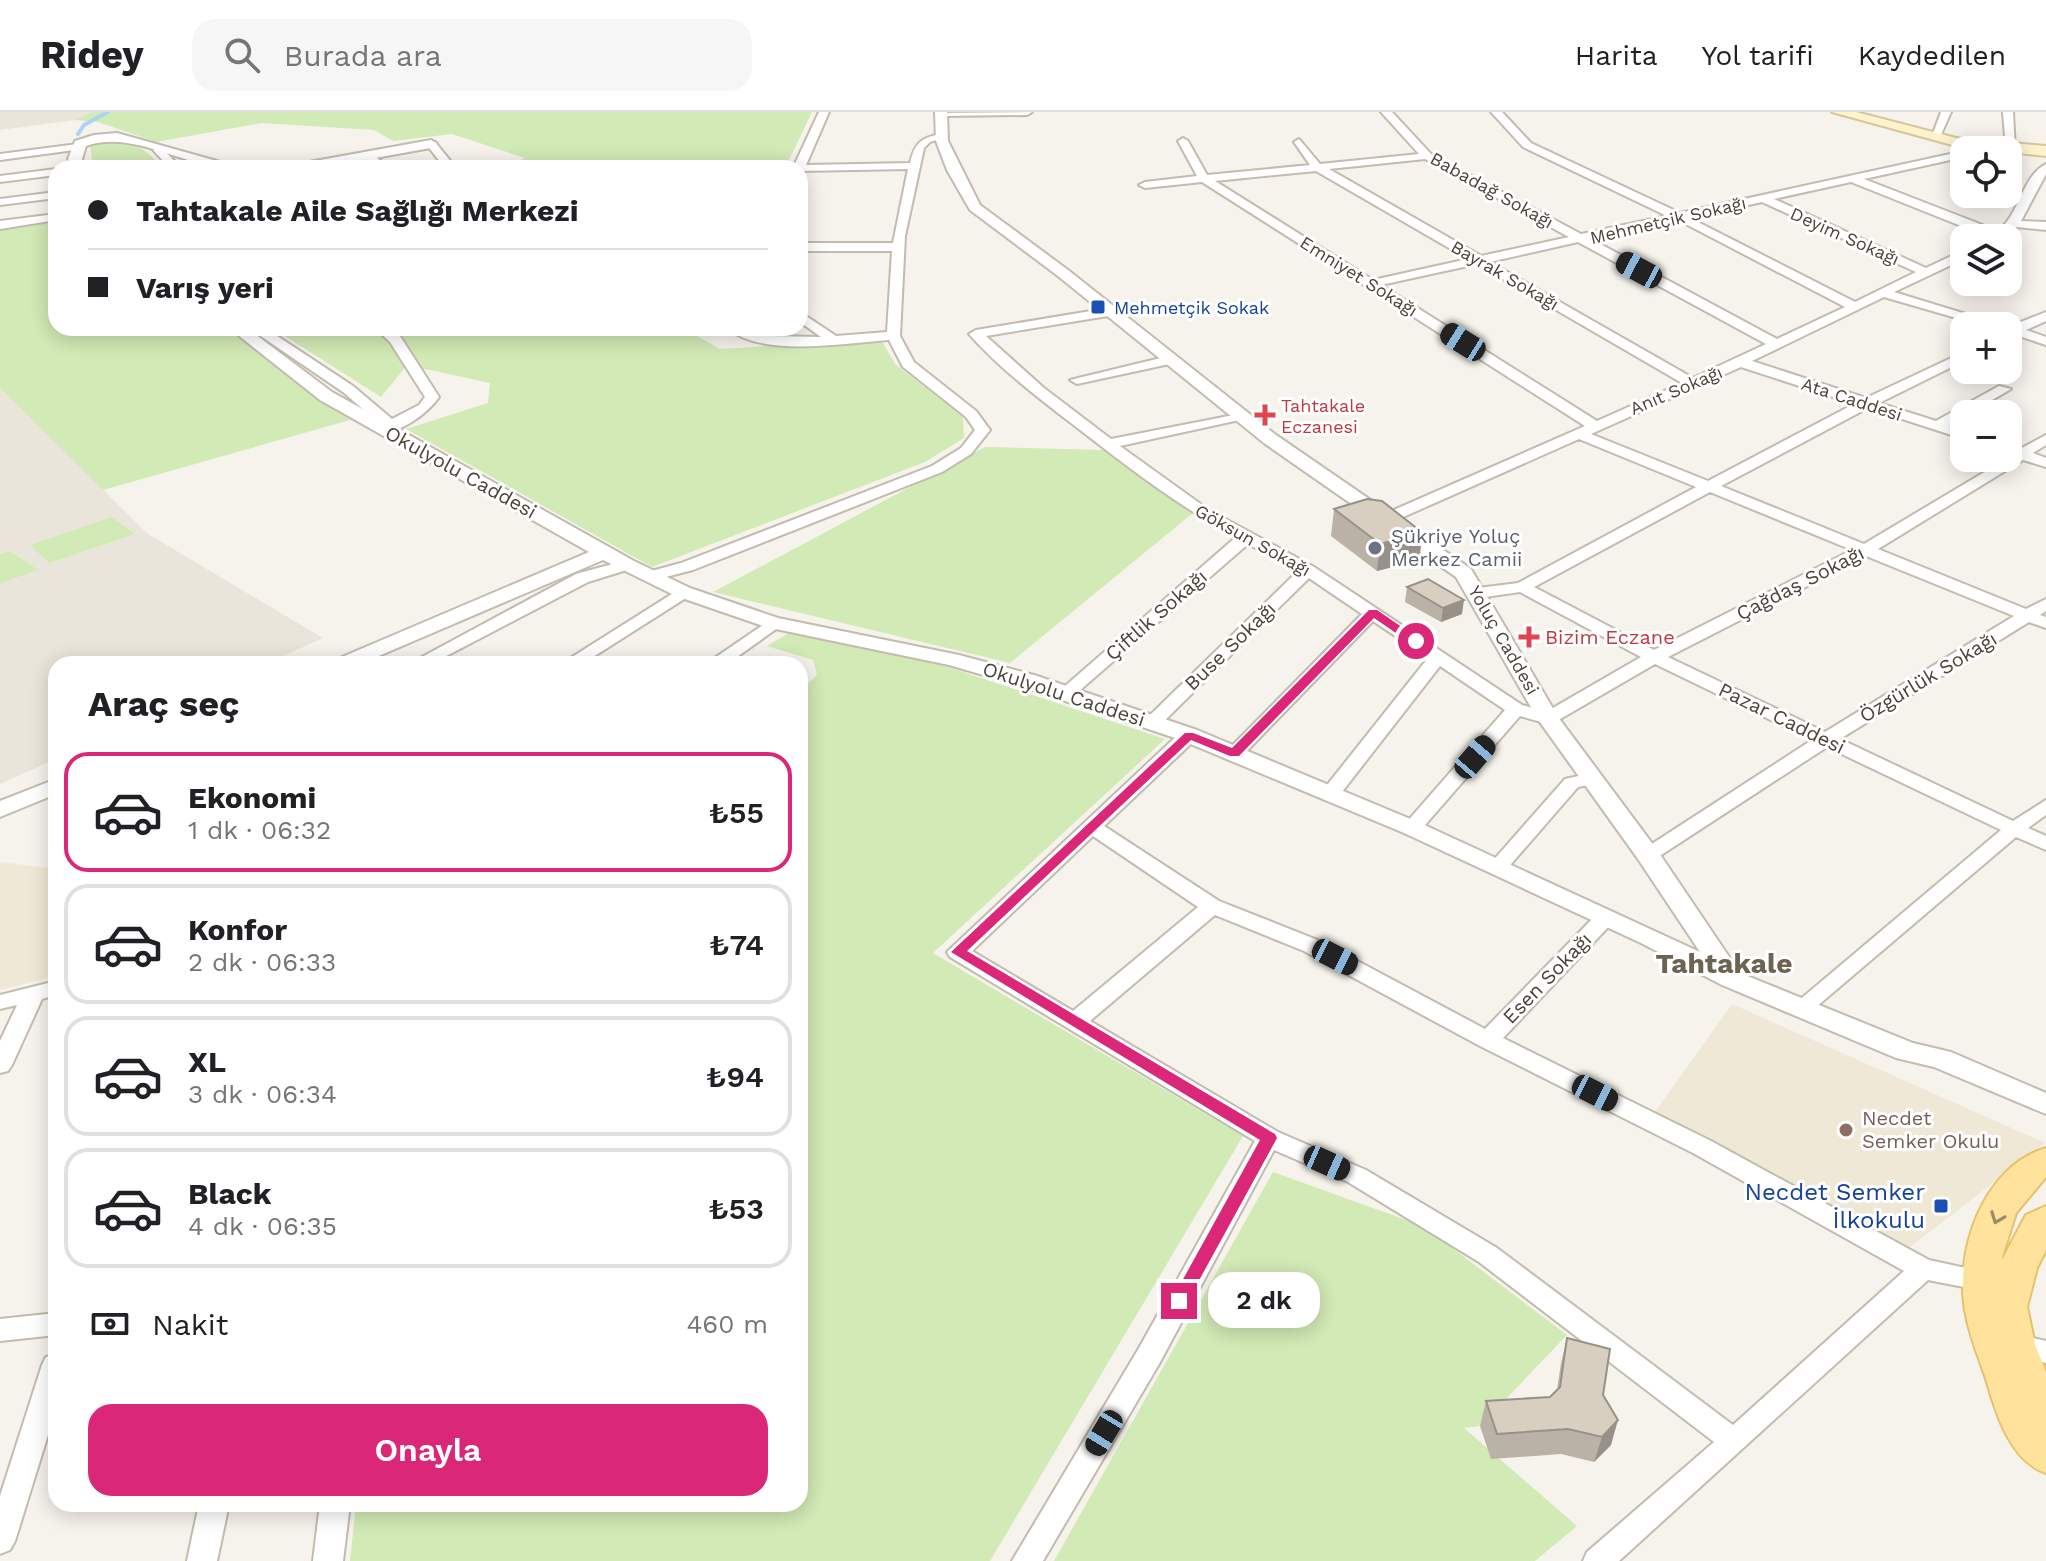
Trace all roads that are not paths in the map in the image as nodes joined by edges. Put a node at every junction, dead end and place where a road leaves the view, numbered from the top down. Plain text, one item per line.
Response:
1 (824, 112) edge
2 (941, 112) edge
3 (1027, 112) edge
4 (1386, 112) edge
5 (1496, 112) edge
6 (1839, 112) edge
7 (1946, 112) edge
8 (2008, 112) edge
9 (1872, 115) edge
10 (2010, 136) edge
11 (941, 137) junction
12 (1935, 137) junction
13 (1183, 141) dead end
14 (1950, 141) edge
15 (1299, 142) dead end
16 (431, 144) joint
17 (78, 147) junction
18 (158, 150) junction
19 (2022, 150) edge
20 (2046, 151) edge
21 (368, 156) junction
22 (1427, 156) junction
23 (0, 157) edge
24 (1950, 157) edge
25 (75, 160) edge
26 (168, 160) edge
27 (196, 160) edge
28 (347, 160) edge
29 (374, 160) edge
30 (444, 160) edge
31 (802, 160) edge
32 (915, 166) junction
33 (808, 167) edge
34 (1317, 167) junction
35 (2046, 167) edge
36 (48, 173) edge
37 (1851, 178) junction
38 (0, 179) edge
39 (1204, 179) junction
40 (1145, 185) dead end
41 (48, 196) edge
42 (1763, 198) junction
43 (0, 202) edge
44 (48, 218) edge
45 (1682, 218) junction
46 (1966, 224) edge
47 (2017, 224) edge
48 (2022, 224) edge
49 (0, 225) edge
50 (2046, 226) edge
51 (1583, 240) junction
52 (808, 247) edge
53 (899, 247) junction
54 (1481, 261) junction
55 (1950, 261) edge
56 (1927, 273) junction
57 (1371, 284) junction
58 (1886, 294) junction
59 (1857, 308) junction
60 (1109, 312) junction
61 (1950, 312) edge
62 (2046, 316) edge
63 (808, 322) edge
64 (2022, 326) edge
65 (2022, 334) edge
66 (254, 336) edge
67 (391, 336) edge
68 (764, 336) edge
69 (893, 336) junction
70 (830, 338) junction
71 (2046, 341) edge
72 (1778, 345) junction
73 (1169, 360) junction
74 (1741, 362) junction
75 (1950, 363) edge
76 (1077, 380) dead end
77 (1693, 384) junction
78 (2004, 389) dead end
79 (1866, 403) junction
80 (1239, 416) junction
81 (1594, 425) junction
82 (1937, 426) junction
83 (388, 428) junction
84 (1950, 430) edge
85 (1579, 434) junction
86 (2046, 439) edge
87 (1106, 445) junction
88 (2022, 449) edge
89 (2022, 455) edge
90 (2046, 463) edge
91 (1984, 472) edge
92 (1707, 488) junction
93 (1386, 519) junction
94 (1247, 536) junction
95 (1867, 549) junction
96 (605, 552) junction
97 (627, 565) junction
98 (1308, 570) junction
99 (650, 576) junction
100 (1522, 587) junction
101 (683, 592) junction
102 (1478, 593) junction
103 (2046, 604) edge
104 (1373, 612) junction
105 (2038, 619) edge
106 (773, 623) junction
107 (361, 656) edge
108 (442, 656) edge
109 (583, 656) edge
110 (726, 656) edge
111 (1438, 656) junction
112 (1654, 657) junction
113 (1065, 694) junction
114 (1516, 709) junction
115 (1548, 718) junction
116 (1152, 722) junction
117 (1189, 735) junction
118 (1826, 739) junction
119 (1234, 753) junction
120 (1592, 779) junction
121 (48, 789) edge
122 (1331, 793) junction
123 (2046, 806) edge
124 (0, 810) edge
125 (1092, 827) junction
126 (1412, 828) junction
127 (2014, 829) junction
128 (2046, 844) edge
129 (1648, 855) junction
130 (1498, 867) junction
131 (1212, 906) junction
132 (1606, 917) junction
133 (1731, 979) junction
134 (48, 990) edge
135 (33, 994) junction
136 (0, 1002) edge
137 (1801, 1008) junction
138 (1074, 1022) junction
139 (1488, 1040) junction
140 (1906, 1051) junction
141 (0, 1065) edge
142 (2046, 1104) edge
143 (2046, 1121) edge
144 (1269, 1138) junction
145 (2046, 1161) edge
146 (2046, 1220) edge
147 (1923, 1269) junction
148 (1998, 1284) junction
149 (48, 1325) edge
150 (0, 1330) edge
151 (2031, 1348) edge
152 (48, 1390) edge
153 (2046, 1425) edge
154 (1734, 1442) junction
155 (2046, 1455) edge
156 (212, 1512) edge
157 (334, 1512) edge
158 (0, 1541) edge
159 (202, 1561) edge
160 (328, 1561) edge
161 (1027, 1561) edge
162 (1598, 1561) edge

1 - 31 street
2 - 3 street
2 - 11 street, Yoluç Caddesi
4 - 22 street, Babadağ Sokağı
5 - 45 street
6 - 9 main road
7 - 12 street
8 - 10 street
9 - 12 main road
11 - 32 street
11 - 60 street, Yoluç Caddesi
12 - 14 main road
13 - 39 street
15 - 34 street
16 - 21 street
16 - 30 street
17 - 18 street
17 - 23 street
17 - 25 street
18 - 26 street
18 - 27 street
19 - 20 main road
21 - 28 street
21 - 29 street
22 - 34 street
22 - 51 street, Babadağ Sokağı
24 - 37 street, Mehmetçik Sokağı
32 - 33 street
32 - 53 street
34 - 39 street
34 - 54 street, Bayrak Sokağı
35 - 47 street
36 - 38 street
37 - 42 street, Mehmetçik Sokağı
37 - 46 street
39 - 40 street
39 - 57 street, Emniyet Sokağı
41 - 43 street
42 - 45 street, Mehmetçik Sokağı
42 - 56 street, Deyim Sokağı
44 - 49 street
45 - 51 street, Mehmetçik Sokağı
45 - 59 street
48 - 50 street
51 - 54 street, Mehmetçik Sokağı
51 - 72 street, Babadağ Sokağı
52 - 53 street
53 - 69 street
54 - 57 street, Mehmetçik Sokağı
54 - 77 street, Bayrak Sokağı
55 - 56 street, Anıt Sokağı
56 - 58 street, Anıt Sokağı
57 - 81 street, Emniyet Sokağı
58 - 59 street, Anıt Sokağı
58 - 61 street
59 - 72 street, Anıt Sokağı
60 - 73 street, Yoluç Caddesi
60 - 87 street, Göksun Sokağı
62 - 64 street
63 - 70 street
65 - 71 street
66 - 83 street, Okulyolu Caddesi
67 - 83 street
68 - 70 street
69 - 70 street
69 - 99 street
72 - 74 street, Anıt Sokağı
73 - 76 street
73 - 80 street, Yoluç Caddesi
74 - 77 street, Anıt Sokağı
74 - 79 street, Ata Caddesi
75 - 79 street
77 - 81 street, Anıt Sokağı
78 - 82 street
79 - 82 street, Ata Caddesi
79 - 92 street
80 - 87 street
80 - 93 street, Yoluç Caddesi
81 - 85 street, Anıt Sokağı
82 - 84 street, Ata Caddesi
83 - 96 street, Okulyolu Caddesi
85 - 92 street
85 - 93 street, Anıt Sokağı
86 - 88 street, Çağdaş Sokağı
87 - 94 street, Göksun Sokağı
89 - 90 street
91 - 95 street, Çağdaş Sokağı
92 - 95 street
92 - 100 street
93 - 102 street, Yoluç Caddesi
94 - 98 street, Göksun Sokağı
94 - 113 street, Çiftlik Sokağı
95 - 105 street
95 - 112 street, Çağdaş Sokağı
96 - 97 street, Okulyolu Caddesi
96 - 107 street
97 - 99 street, Okulyolu Caddesi
97 - 108 street
98 - 104 street, Göksun Sokağı
98 - 116 street, Buse Sokağı
99 - 101 street, Okulyolu Caddesi
100 - 102 street
100 - 112 street, Pazar Caddesi
101 - 106 street, Okulyolu Caddesi
101 - 109 street
102 - 115 street, Yoluç Caddesi
103 - 105 street, Özgürlük Sokağı
104 - 111 street, Göksun Sokağı
104 - 119 street
105 - 118 street, Özgürlük Sokağı
106 - 110 street
106 - 113 street, Okulyolu Caddesi
111 - 114 street, Göksun Sokağı
111 - 122 street
112 - 115 street, Çağdaş Sokağı
112 - 118 street, Pazar Caddesi
113 - 116 street, Okulyolu Caddesi
114 - 115 street, Göksun Sokağı
114 - 126 street
115 - 120 street, Yoluç Caddesi
116 - 117 street, Okulyolu Caddesi
117 - 119 street, Okulyolu Caddesi
117 - 125 street
118 - 127 street, Pazar Caddesi
118 - 129 street, Özgürlük Sokağı
119 - 122 street, Okulyolu Caddesi
120 - 129 street, Yoluç Caddesi
120 - 130 street
121 - 124 street
122 - 126 street, Okulyolu Caddesi
123 - 127 street
125 - 131 street
125 - 138 street
126 - 130 street, Okulyolu Caddesi
127 - 128 street, Pazar Caddesi
127 - 137 street
129 - 133 street, Yoluç Caddesi
130 - 132 street, Okulyolu Caddesi
131 - 138 street
131 - 139 street
132 - 133 street, Okulyolu Caddesi
132 - 139 street, Esen Sokağı
133 - 137 street, Okulyolu Caddesi
134 - 135 street
135 - 136 street
135 - 141 street
137 - 140 street, Okulyolu Caddesi
138 - 144 street
139 - 147 street
140 - 142 street
140 - 143 street
144 - 154 street
144 - 161 street
145 -> 148 main road
146 - 148 main road
147 - 148 street
147 - 154 street
148 - 151 main road
148 - 155 main road
149 - 150 street
151 - 153 main road
152 - 158 street
154 - 162 street
156 - 159 street
157 - 160 street

